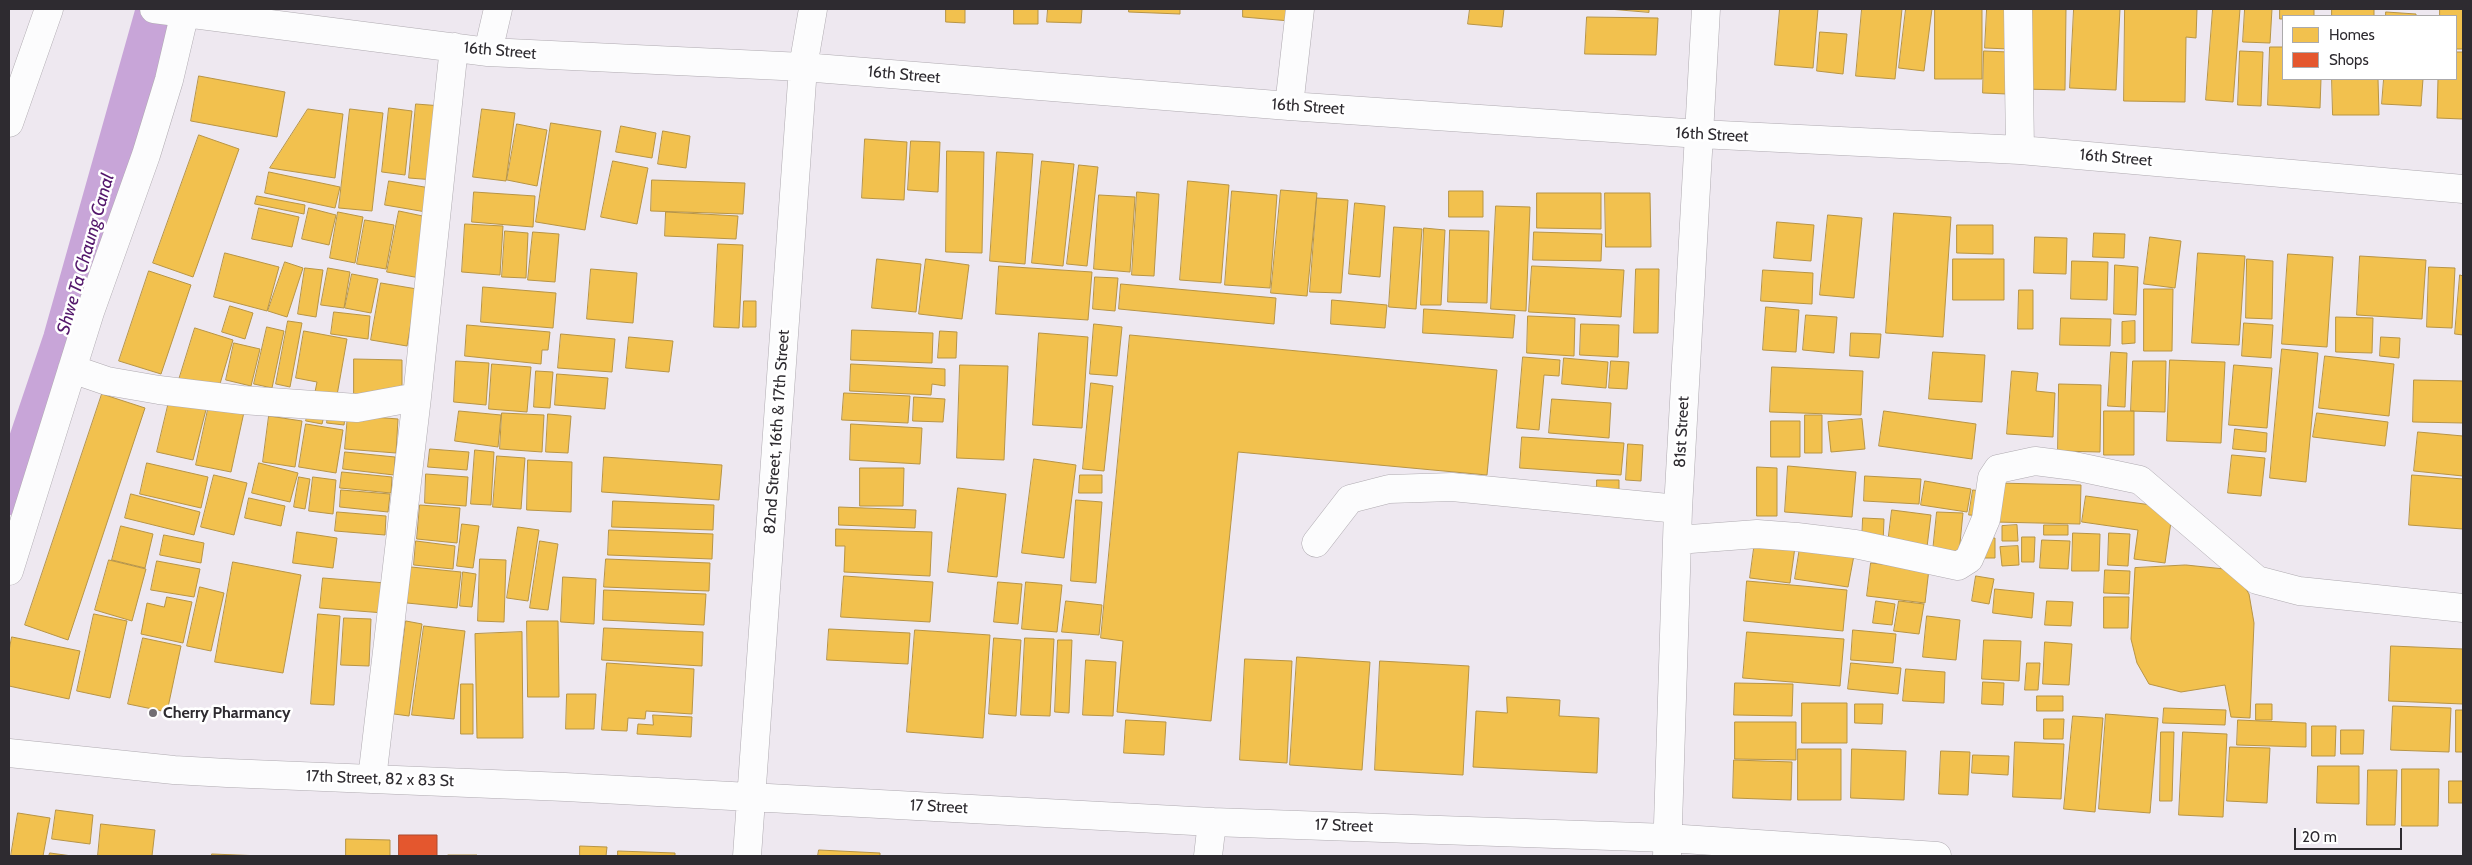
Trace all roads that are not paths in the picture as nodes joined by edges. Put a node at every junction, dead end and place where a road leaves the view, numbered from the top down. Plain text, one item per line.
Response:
1 (48, 9) edge
2 (498, 9) edge
3 (813, 9) edge
4 (1300, 9) edge
5 (1706, 9) edge
6 (2018, 9) edge
7 (180, 11) edge
8 (454, 47) junction
9 (488, 52) junction
10 (803, 67) junction
11 (1289, 106) junction
12 (9, 123) edge
13 (1700, 134) junction
14 (2020, 150) junction
15 (2463, 189) edge
16 (72, 370) junction
17 (418, 397) junction
18 (1678, 509) junction
19 (1677, 540) junction
20 (1316, 543) dead end
21 (9, 571) edge
22 (2463, 608) edge
23 (9, 754) edge
24 (372, 779) junction
25 (751, 797) junction
26 (1212, 822) junction
27 (1668, 847) edge
28 (747, 856) edge
29 (1208, 856) edge
30 (1937, 856) edge

1 - 12 street
2 - 9 street
3 - 10 street, 82nd Street, 16th & 17th Street
4 - 11 street
5 - 13 street, 81st Street
6 - 14 street
7 - 8 street, 16th Street
7 - 16 street
8 - 9 street, 16th Street
8 - 17 street
9 - 10 street, 16th Street
10 - 11 street, 16th Street
10 - 25 street, 82nd Street, 16th & 17th Street
11 - 13 street, 16th Street
13 - 14 street, 16th Street
13 - 18 street, 81st Street
14 - 15 street, 16th Street
16 - 17 street
16 - 21 street
17 - 24 street
18 - 19 street, 81st Street
18 - 20 street
19 - 22 street
19 - 27 street, 81st Street
23 - 24 street, 17th Street, 82 x 83 St
24 - 25 street, 17th Street, 82 x 83 St
25 - 26 street, 17 Street
25 - 28 street, 82nd Street, 16th & 17th Street
26 - 27 street, 17 Street
26 - 29 street
27 - 30 street, 17 Street

